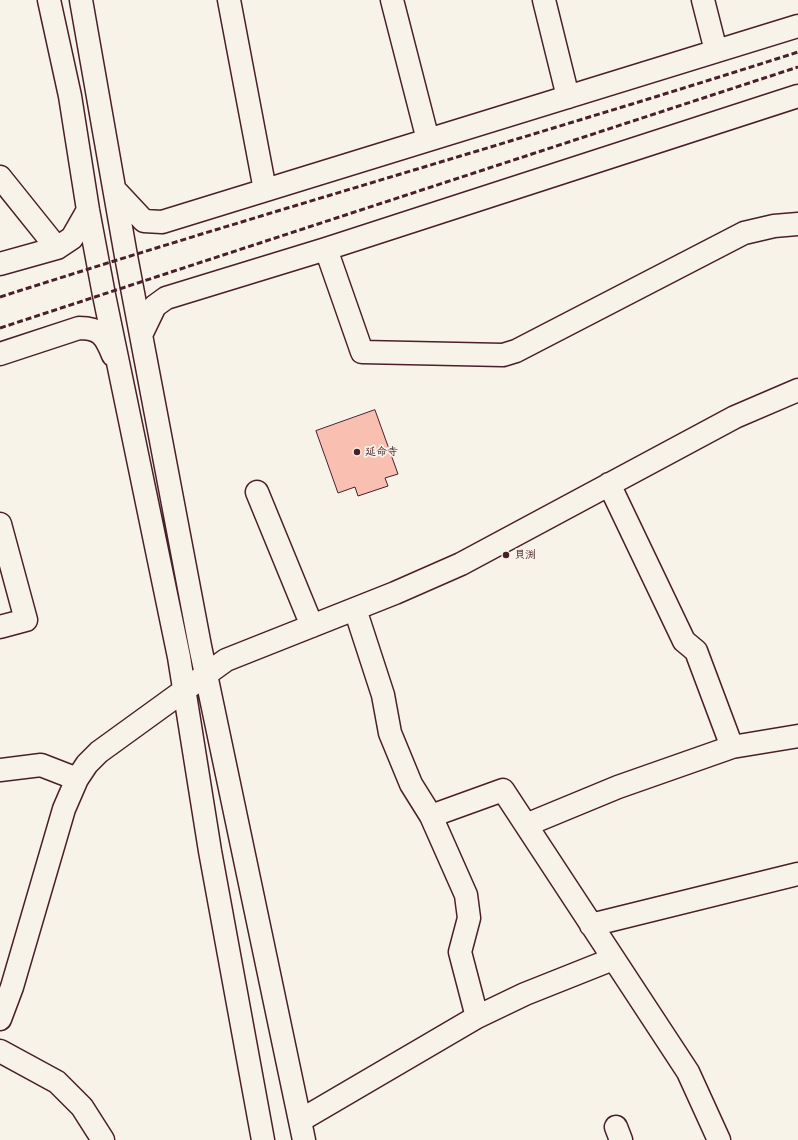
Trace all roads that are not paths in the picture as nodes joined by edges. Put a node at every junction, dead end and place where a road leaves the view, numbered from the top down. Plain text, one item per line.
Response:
1 (49, 0) edge
2 (81, 0) edge
3 (229, 0) edge
4 (392, 0) edge
5 (544, 0) edge
6 (703, 0) edge
7 (798, 26) edge
8 (716, 51) junction
9 (798, 96) edge
10 (568, 97) junction
11 (428, 140) junction
12 (0, 177) edge
13 (114, 190) junction
14 (265, 190) junction
15 (88, 210) junction
16 (798, 224) edge
17 (57, 248) junction
18 (326, 249) junction
19 (0, 264) edge
20 (140, 335) junction
21 (0, 354) edge
22 (120, 374) junction
23 (798, 390) edge
24 (609, 484) junction
25 (257, 492) dead end
26 (0, 524) edge
27 (355, 609) junction
28 (312, 626) junction
29 (0, 627) edge
30 (206, 674) junction
31 (185, 690) junction
32 (798, 736) edge
33 (732, 747) junction
34 (0, 770) edge
35 (77, 779) junction
36 (431, 816) junction
37 (526, 825) junction
38 (798, 874) edge
39 (591, 925) junction
40 (613, 959) junction
41 (477, 1017) junction
42 (0, 1019) edge
43 (0, 1051) edge
44 (303, 1130) edge
45 (103, 1140) edge
46 (263, 1140) edge
47 (719, 1140) edge

1 - 15 street
2 - 13 street
3 - 14 street
4 - 11 street
5 - 10 street
6 - 8 street
7 - 8 street
8 - 10 street
9 - 18 street
10 - 11 street
11 - 14 street
12 - 17 street
13 - 14 street
13 - 20 street
15 - 17 street
15 - 22 street
16 - 18 street
17 - 19 street
18 - 20 street
20 - 30 street
21 - 22 street
22 - 31 street
23 - 24 street
24 - 27 street
24 - 33 street
25 - 28 street
26 - 29 street
27 - 28 street
27 - 36 street
28 - 30 street
30 - 31 street
30 - 44 street
31 - 35 street
31 - 46 street
32 - 33 street
33 - 37 street
34 - 35 street
35 - 42 street
36 - 37 street
36 - 41 street
37 - 39 street
38 - 39 street
39 - 40 street
40 - 41 street
40 - 47 street
41 - 44 street
43 - 45 street

